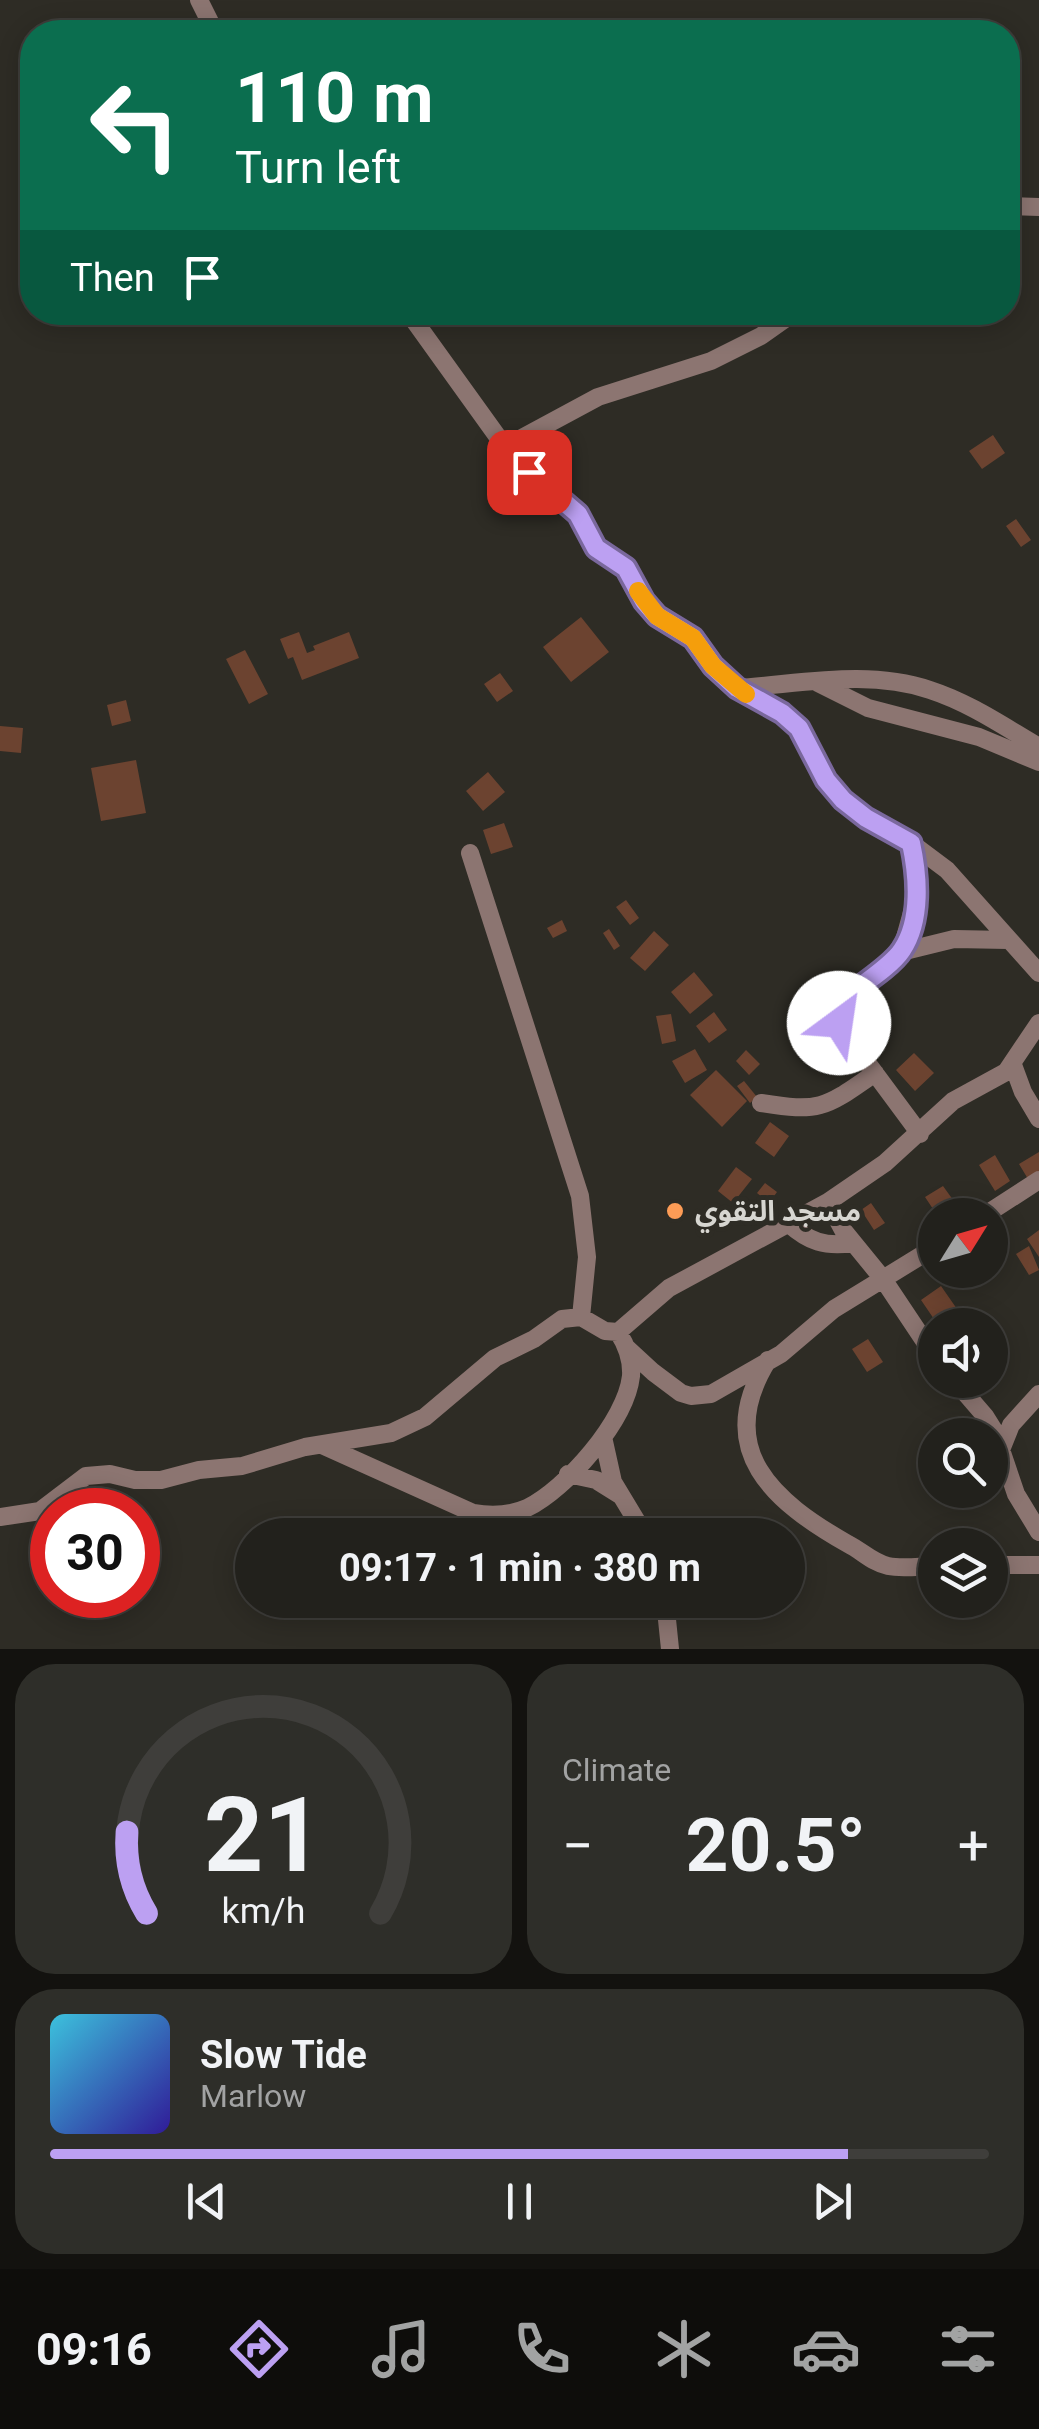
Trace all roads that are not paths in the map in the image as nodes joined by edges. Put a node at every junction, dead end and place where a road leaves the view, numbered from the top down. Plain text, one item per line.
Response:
1 (417, 325) edge
2 (774, 325) edge
3 (505, 447) junction
4 (818, 682) junction
5 (737, 688) junction
6 (1039, 748) edge
7 (1039, 762) edge
8 (911, 843) junction
9 (470, 853) dead end
10 (1008, 940) junction
11 (902, 952) junction
12 (1039, 974) edge
13 (1039, 1023) edge
14 (1014, 1065) junction
15 (875, 1073) junction
16 (761, 1102) dead end
17 (1039, 1119) edge
18 (920, 1134) junction
19 (1039, 1180) edge
20 (1008, 1200) edge
21 (828, 1202) junction
22 (788, 1223) junction
23 (852, 1243) junction
24 (918, 1257) edge
25 (884, 1279) junction
26 (581, 1317) junction
27 (918, 1331) edge
28 (623, 1340) junction
29 (769, 1360) junction
30 (1039, 1394) edge
31 (970, 1398) edge
32 (987, 1418) edge
33 (1008, 1432) edge
34 (603, 1437) junction
35 (322, 1445) junction
36 (1008, 1471) edge
37 (568, 1474) junction
38 (621, 1496) junction
39 (0, 1516) edge
40 (635, 1518) edge
41 (1039, 1532) edge
42 (1008, 1565) edge
43 (1039, 1565) edge
44 (918, 1567) edge
45 (667, 1618) edge
46 (670, 1649) edge

1 - 3 street
2 - 3 street
3 - 5 street
4 - 5 street
4 - 6 street
4 - 7 street
5 - 8 street
8 - 10 street
8 - 11 street
9 - 26 street
10 - 11 street
10 - 12 street
11 - 15 street
13 - 14 street
14 - 17 street
14 - 18 street
15 - 16 street
15 - 18 street
18 - 21 street
19 - 20 street
21 - 22 street
21 - 23 street
22 - 23 street
22 - 28 street
23 - 25 street
24 - 25 street
25 - 27 street
25 - 29 street
26 - 28 street
26 - 35 street
28 - 29 street
28 - 34 street
29 - 44 street
30 - 33 street
31 - 32 street
34 - 37 street
34 - 38 street
35 - 37 street
35 - 39 street
36 - 41 street
37 - 38 street
38 - 40 street
42 - 43 street
45 - 46 street

